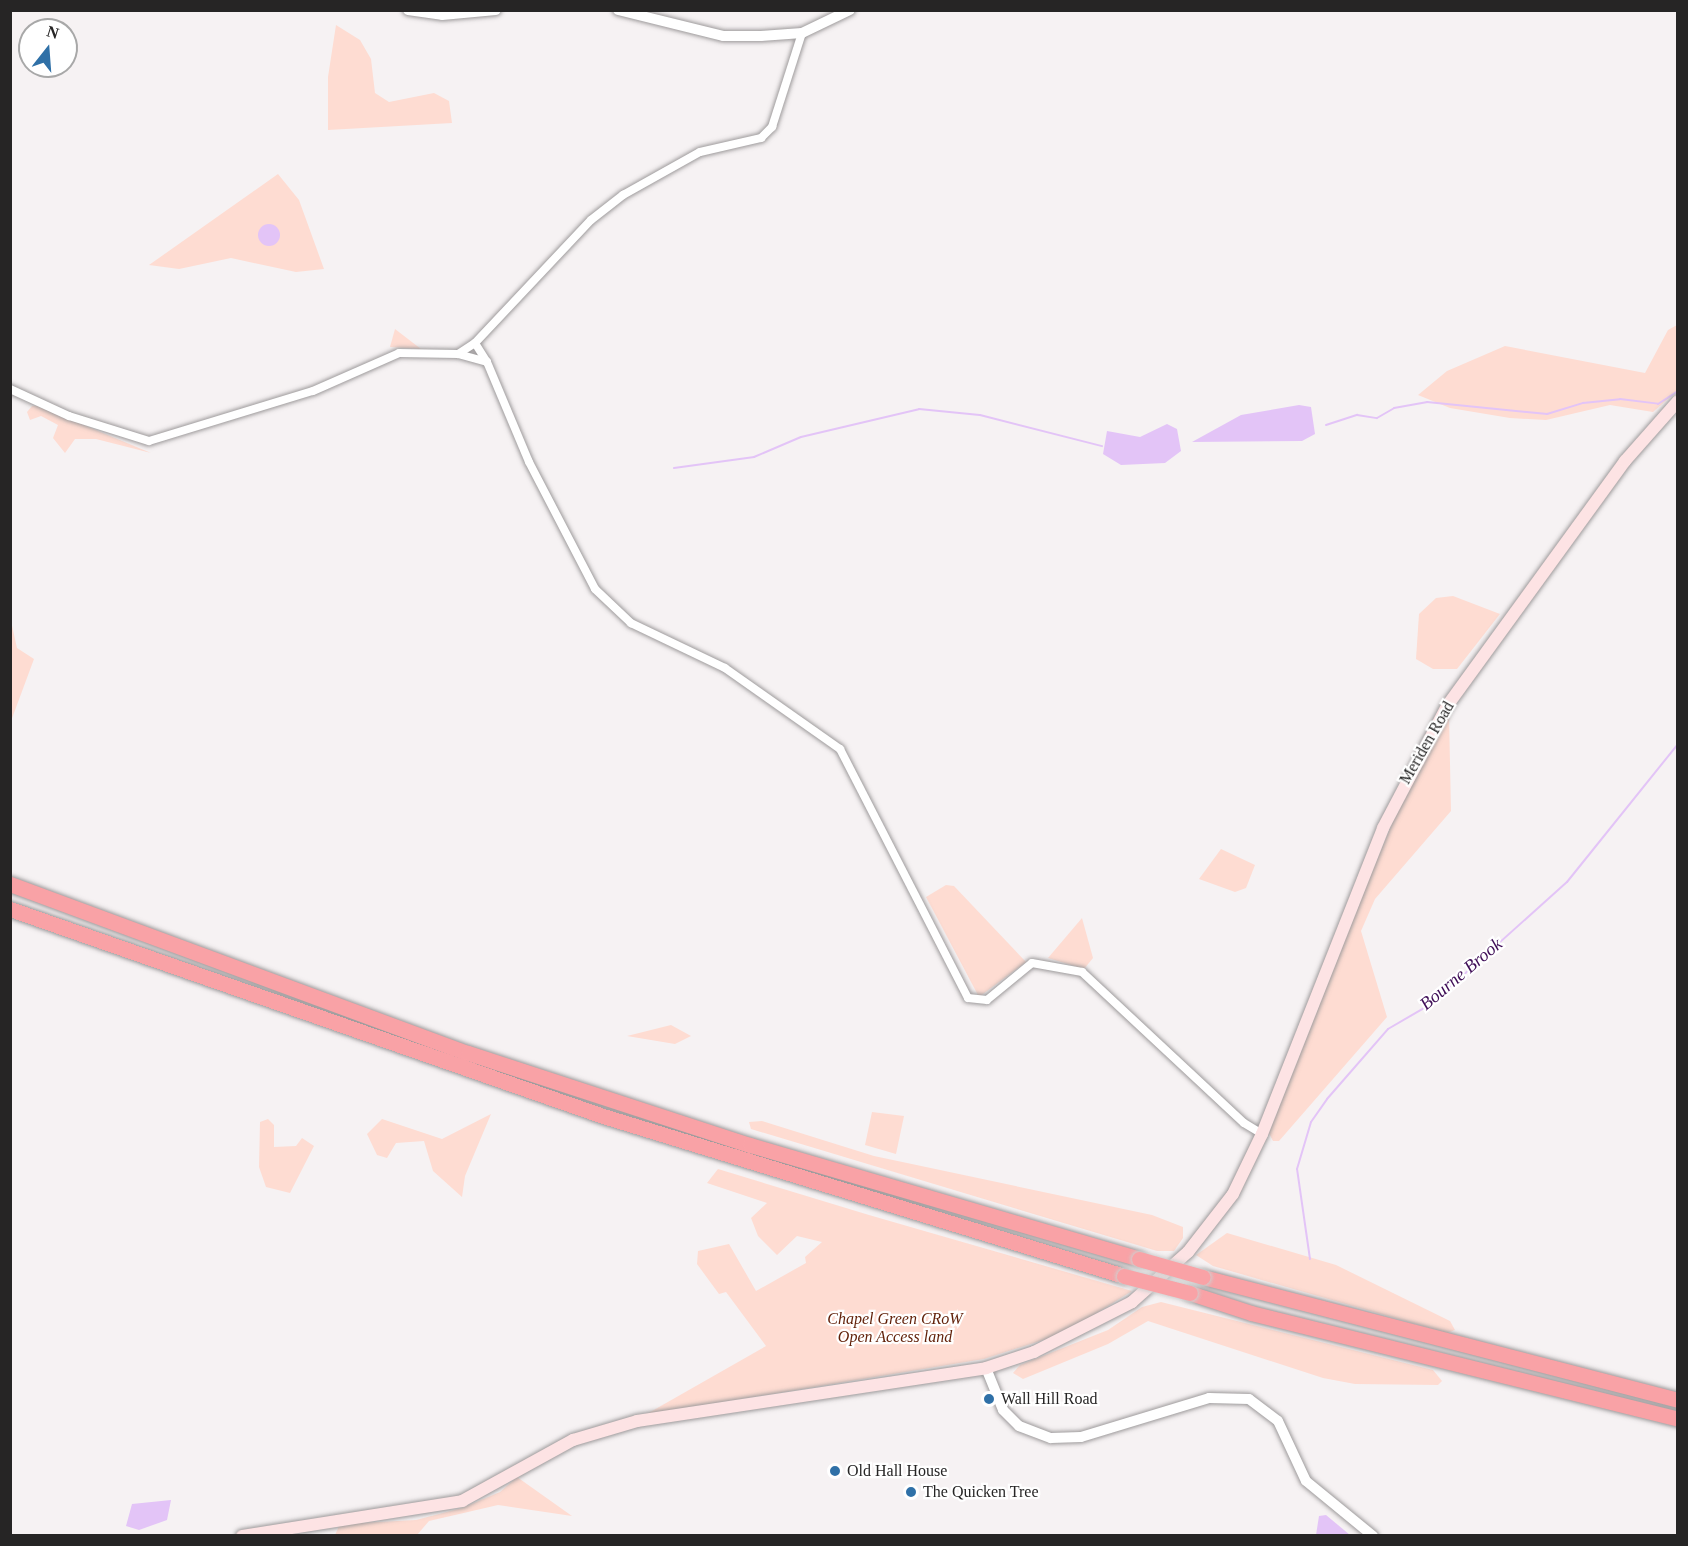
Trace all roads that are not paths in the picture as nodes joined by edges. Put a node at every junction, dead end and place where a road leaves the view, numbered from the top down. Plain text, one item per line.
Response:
1 (408, 10) edge
2 (496, 10) edge
3 (618, 10) edge
4 (850, 10) edge
5 (802, 33) junction
6 (475, 344) junction
7 (458, 354) junction
8 (487, 362) junction
9 (10, 389) edge
10 (1677, 401) edge
11 (10, 884) edge
12 (10, 909) edge
13 (1262, 1134) junction
14 (986, 1368) junction
15 (1677, 1400) edge
16 (1677, 1419) edge
17 (242, 1536) edge
18 (1373, 1536) edge

1 - 2 street
3 - 5 street
4 - 5 street
5 - 6 street
6 - 7 street
6 - 8 street
7 - 8 street
7 - 9 street
8 - 13 street
10 - 13 main road, Meriden Road
11 - 15 highway, bridge
12 - 16 highway, bridge
13 - 14 main road, Meriden Road
14 - 17 main road, Meriden Road
14 - 18 street

